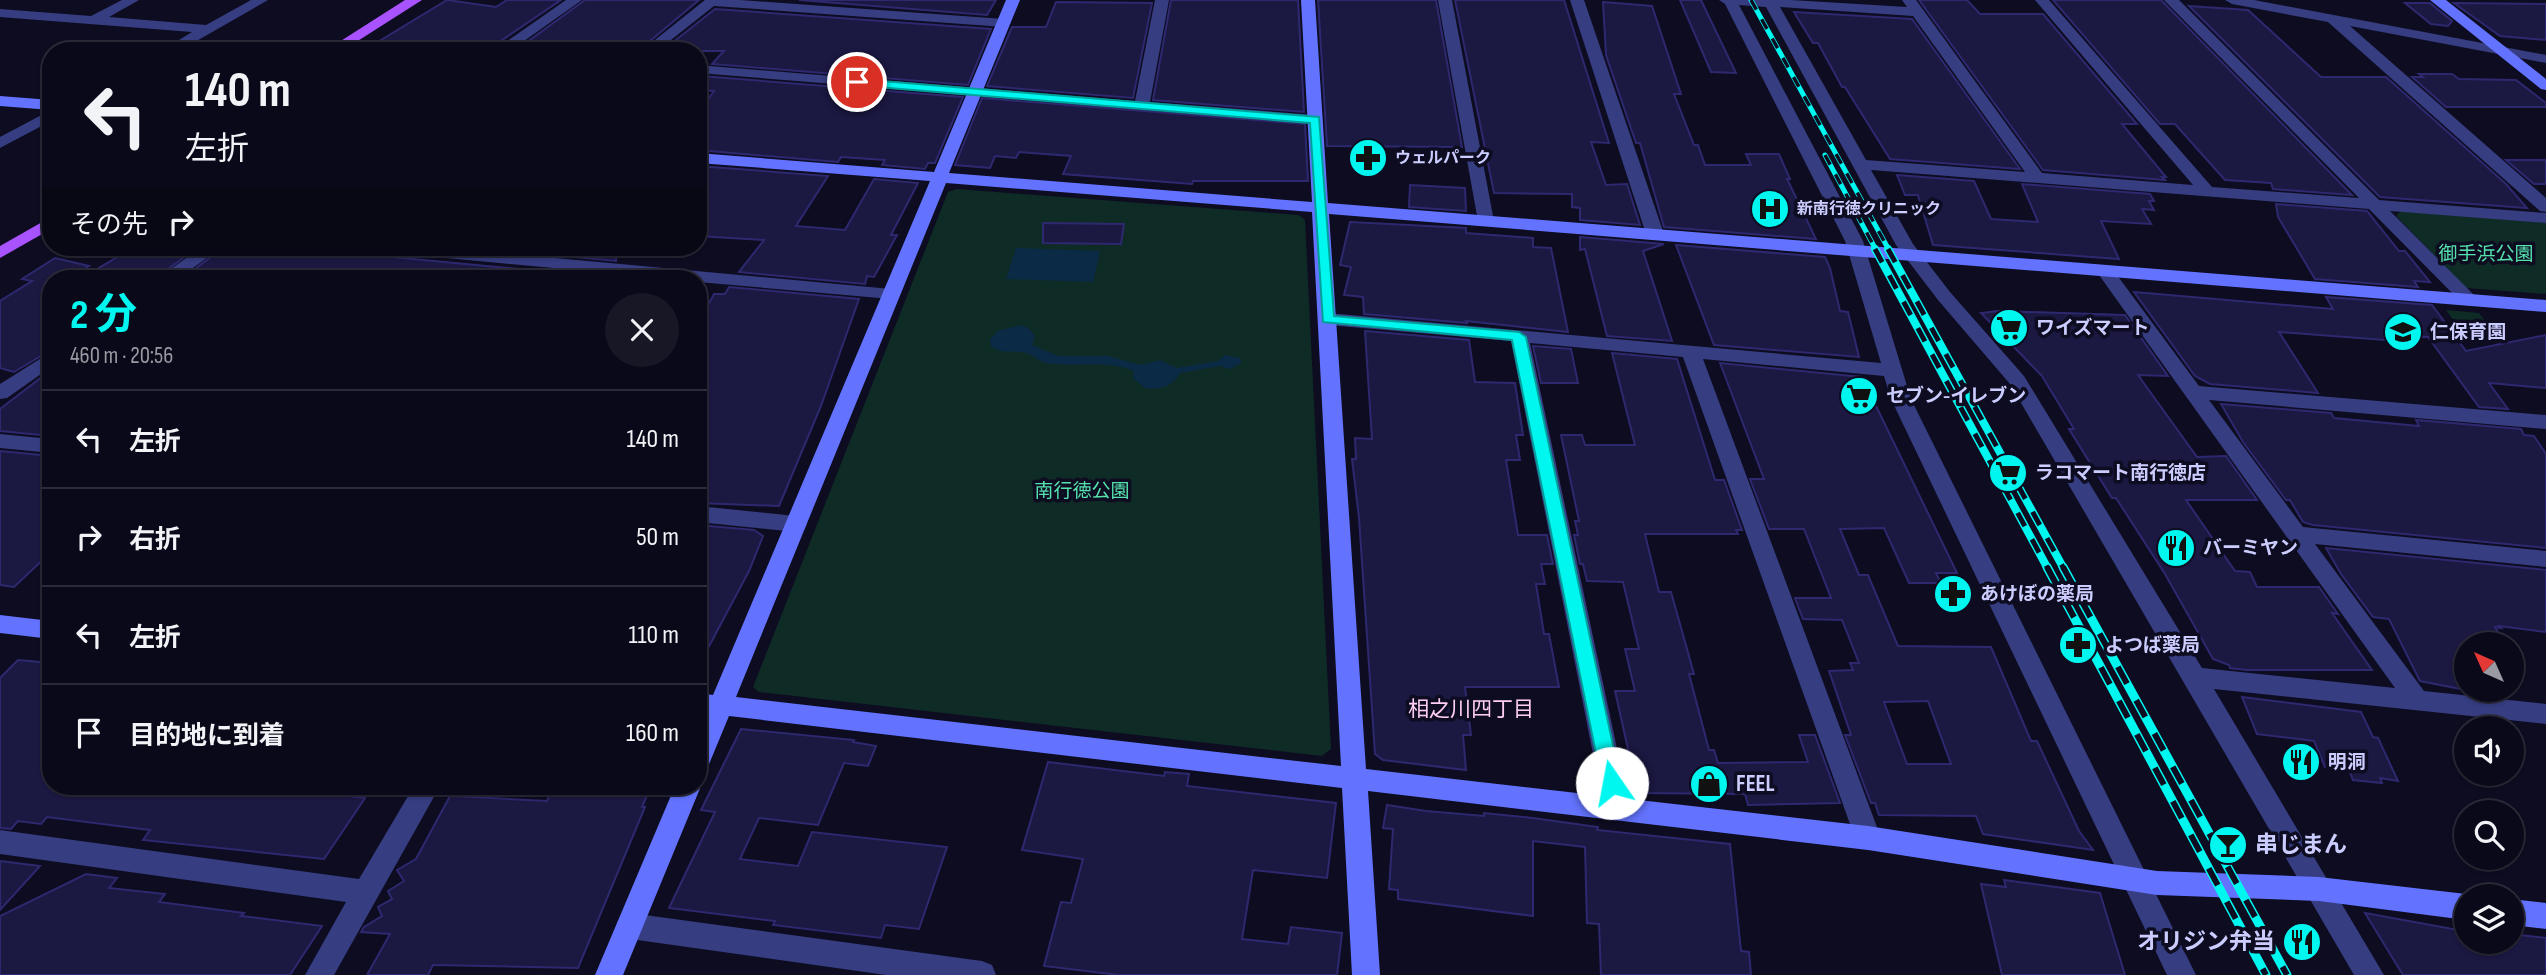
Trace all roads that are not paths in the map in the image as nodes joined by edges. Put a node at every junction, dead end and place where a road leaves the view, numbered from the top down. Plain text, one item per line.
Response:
1 (132, 0) edge
2 (261, 0) edge
3 (415, 0) edge
4 (575, 0) edge
5 (1013, 0) edge
6 (1162, 0) edge
7 (1308, 0) edge
8 (1446, 0) edge
9 (1577, 0) edge
10 (1729, 0) edge
11 (2042, 0) edge
12 (2171, 0) edge
13 (2232, 0) edge
14 (2283, 0) edge
15 (2437, 0) edge
16 (712, 1) edge
17 (1770, 2) edge
18 (2314, 3) edge
19 (1913, 6) edge
20 (0, 13) edge
21 (2333, 19) junction
22 (93, 20) junction
23 (1004, 23) junction
24 (209, 29) junction
25 (2484, 37) junction
26 (185, 42) edge
27 (347, 42) edge
28 (513, 42) edge
29 (660, 42) edge
30 (2546, 48) edge
31 (2501, 50) junction
32 (2546, 59) edge
33 (707, 70) edge
34 (2546, 86) edge
35 (974, 92) junction
36 (0, 101) edge
37 (42, 104) edge
38 (1142, 105) junction
39 (42, 120) edge
40 (1315, 120) junction
41 (0, 143) edge
42 (707, 159) edge
43 (1859, 164) junction
44 (939, 177) junction
45 (2037, 178) junction
46 (2207, 191) junction
47 (2374, 204) junction
48 (1321, 207) junction
49 (2546, 207) edge
50 (2546, 218) edge
51 (1486, 220) junction
52 (42, 227) edge
53 (1655, 234) junction
54 (1857, 251) junction
55 (0, 253) edge
56 (1912, 255) junction
57 (200, 256) edge
58 (480, 256) edge
59 (179, 270) edge
60 (633, 270) edge
61 (2105, 271) junction
62 (709, 277) joint
63 (707, 280) edge
64 (891, 294) junction
65 (2469, 300) junction
66 (2546, 306) edge
67 (1328, 319) junction
68 (1519, 337) junction
69 (1691, 352) junction
70 (42, 364) edge
71 (1891, 370) junction
72 (2193, 392) junction
73 (0, 393) edge
74 (2546, 422) edge
75 (0, 440) edge
76 (42, 445) edge
77 (707, 515) edge
78 (796, 524) junction
79 (2296, 534) junction
80 (2546, 559) edge
81 (0, 624) edge
82 (42, 629) edge
83 (2195, 677) junction
84 (2417, 699) junction
85 (710, 705) edge
86 (2546, 714) edge
87 (1353, 779) junction
88 (422, 795) edge
89 (684, 795) edge
90 (1617, 809) junction
91 (1868, 838) junction
92 (0, 842) edge
93 (2137, 880) junction
94 (2319, 890) junction
95 (366, 892) junction
96 (2454, 905) edge
97 (2524, 913) edge
98 (2546, 915) edge
99 (630, 926) junction
100 (319, 975) edge
101 (609, 975) edge
102 (982, 975) edge
103 (1366, 975) edge
104 (2182, 975) edge
105 (2370, 975) edge

1 - 22 street
2 - 24 street
3 - 27 main road
4 - 28 street
5 - 23 street
6 - 38 street
7 - 40 street
8 - 51 street
9 - 53 street
10 - 17 street
10 - 54 street
11 - 46 street
12 - 47 street
13 - 21 street
14 - 18 street
15 - 25 street
16 - 23 street
16 - 29 street
17 - 19 street
17 - 43 street
18 - 25 street
19 - 45 street
20 - 22 street
21 - 31 street
21 - 49 street
22 - 24 street
23 - 35 street
24 - 26 street
25 - 30 street
25 - 31 street
31 - 32 street
31 - 34 street
33 - 35 street
35 - 38 street
35 - 44 street
36 - 37 street
38 - 40 street
39 - 41 street
40 - 48 street
42 - 44 street
43 - 45 street
43 - 56 street
44 - 48 street
44 - 64 street
45 - 46 street
46 - 47 street
47 - 50 street
47 - 65 street
48 - 51 street
48 - 67 street
51 - 53 street
52 - 55 main road
53 - 54 street
54 - 56 street
54 - 71 street
56 - 61 street
56 - 83 street
57 - 59 street
58 - 60 street
61 - 65 street
61 - 72 street
62 - 63 street
62 - 64 street
64 - 78 street
65 - 66 street
67 - 68 street
67 - 87 street
68 - 69 street
68 - 90 street
69 - 71 street
69 - 91 street
70 - 73 street
71 - 93 street
72 - 74 street
72 - 79 street
75 - 76 street
77 - 78 street
78 - 85 street
79 - 80 street
79 - 84 street
81 - 82 street
83 - 84 street
83 - 94 street
84 - 86 street
85 - 87 street
87 - 90 street
87 - 103 street
88 - 95 street
89 - 99 street
90 - 91 street
91 - 93 street
92 - 95 street
93 - 94 street
93 - 104 street
94 - 96 street
94 - 105 street
95 - 100 street
97 - 98 street
99 - 101 street
99 - 102 street

